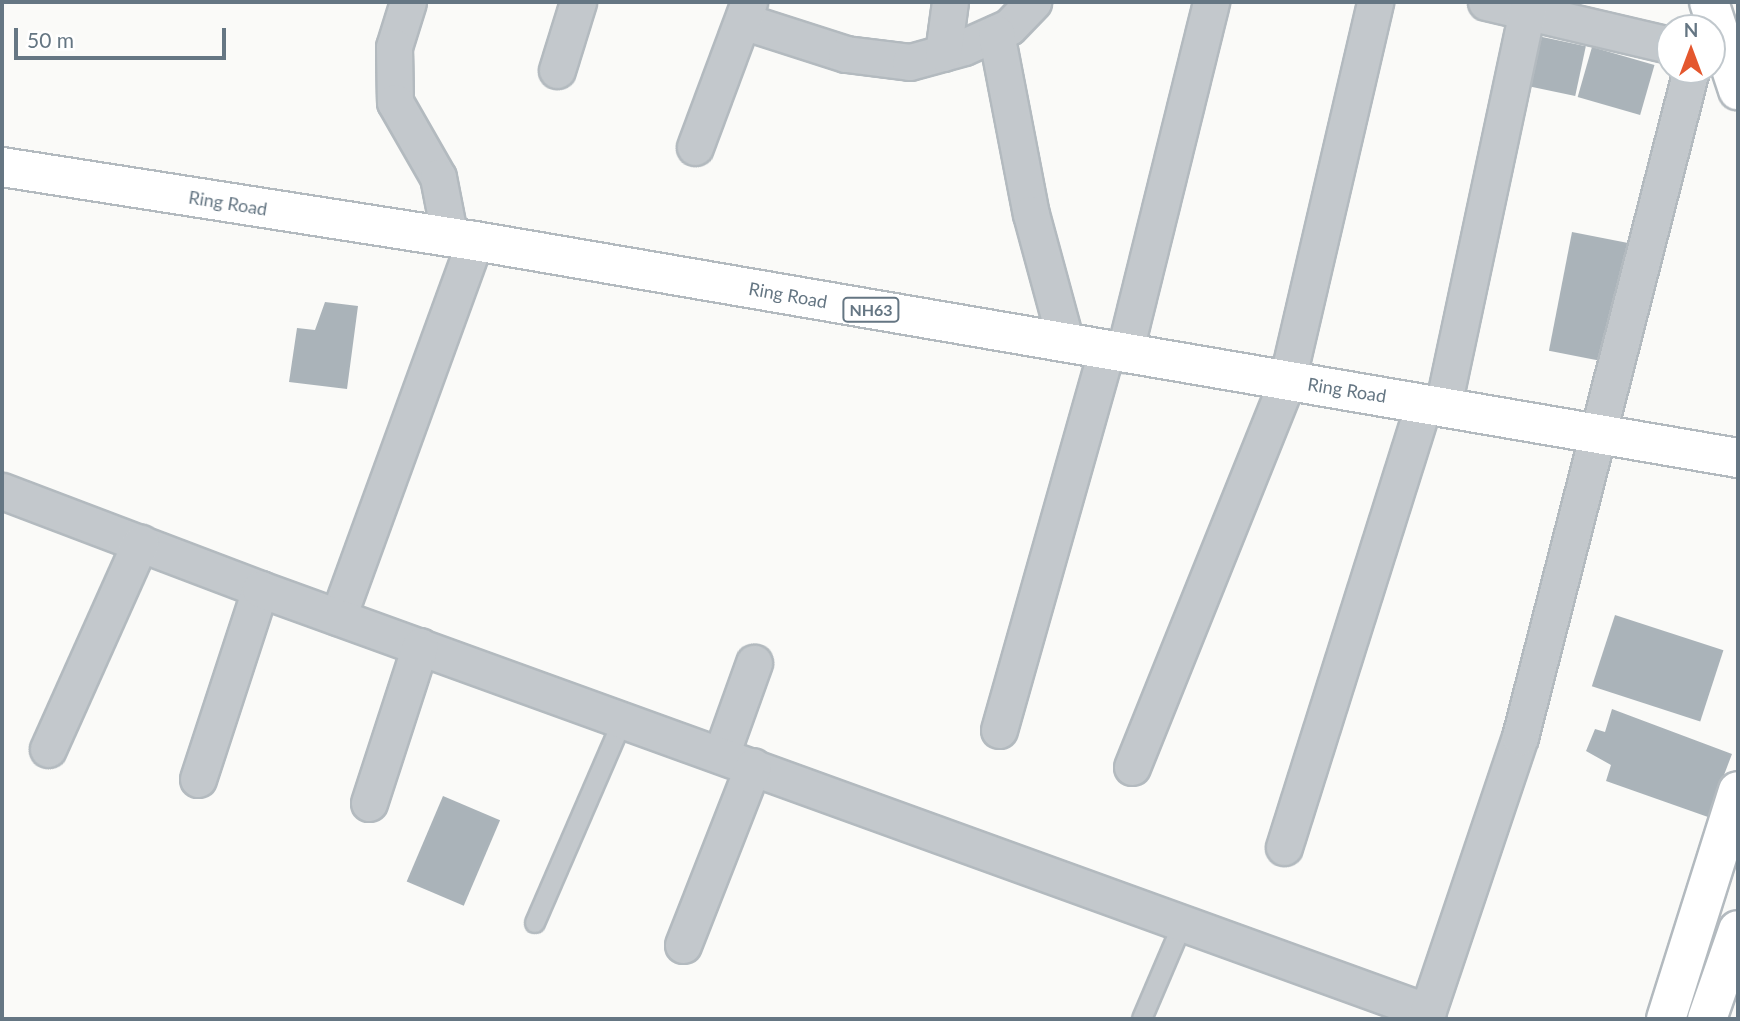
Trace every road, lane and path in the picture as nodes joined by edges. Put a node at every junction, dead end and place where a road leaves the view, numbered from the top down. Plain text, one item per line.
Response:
1 (408, 2) edge
2 (578, 2) edge
3 (950, 2) edge
4 (1032, 2) edge
5 (1211, 2) edge
6 (1375, 2) edge
7 (1486, 2) edge
8 (1528, 6) edge
9 (746, 11) edge
10 (996, 33) junction
11 (1656, 41) edge
12 (943, 53) junction
13 (557, 71) dead end
14 (1687, 84) edge
15 (695, 147) dead end
16 (2, 167) edge
17 (462, 240) junction
18 (1066, 343) junction
19 (1115, 353) junction
20 (1287, 381) junction
21 (1434, 405) junction
22 (1598, 431) junction
23 (1738, 458) edge
24 (2, 491) edge
25 (140, 543) junction
26 (260, 589) junction
27 (338, 617) junction
28 (420, 646) junction
29 (754, 663) dead end
30 (623, 720) junction
31 (999, 730) dead end
32 (48, 749) dead end
33 (737, 761) junction
34 (1132, 767) dead end
35 (198, 779) dead end
36 (1738, 792) edge
37 (369, 803) dead end
38 (1284, 847) dead end
39 (535, 923) dead end
40 (1183, 923) junction
41 (1738, 930) edge
42 (683, 945) dead end
43 (1426, 1015) edge
44 (1716, 1017) edge
45 (1142, 1019) edge
46 (1666, 1019) edge

1 - 17 street
2 - 13 street
3 - 12 street
4 - 10 street
5 - 19 street
6 - 20 street
7 - 8 street
8 - 11 street
8 - 21 street
9 - 12 street
9 - 15 street
10 - 12 street
10 - 18 street
14 - 22 street
16 - 17 main road, Ring Road / NH63
17 - 18 main road, Ring Road / NH63
17 - 27 street
18 - 19 main road, Ring Road / NH63
19 - 20 main road, Ring Road / NH63
19 - 31 street
20 - 21 main road, Ring Road / NH63
20 - 34 street
21 - 22 main road, Ring Road / NH63
21 - 38 street
22 - 23 main road, Ring Road / NH63
22 - 43 street
24 - 25 street
25 - 26 street
25 - 32 street
26 - 27 street
26 - 35 street
27 - 28 street
28 - 30 street
28 - 37 street
29 - 33 street
30 - 33 street
30 - 39 lane
33 - 40 street
33 - 42 street
36 - 46 main road
40 - 43 street
40 - 45 lane
41 - 44 main road

